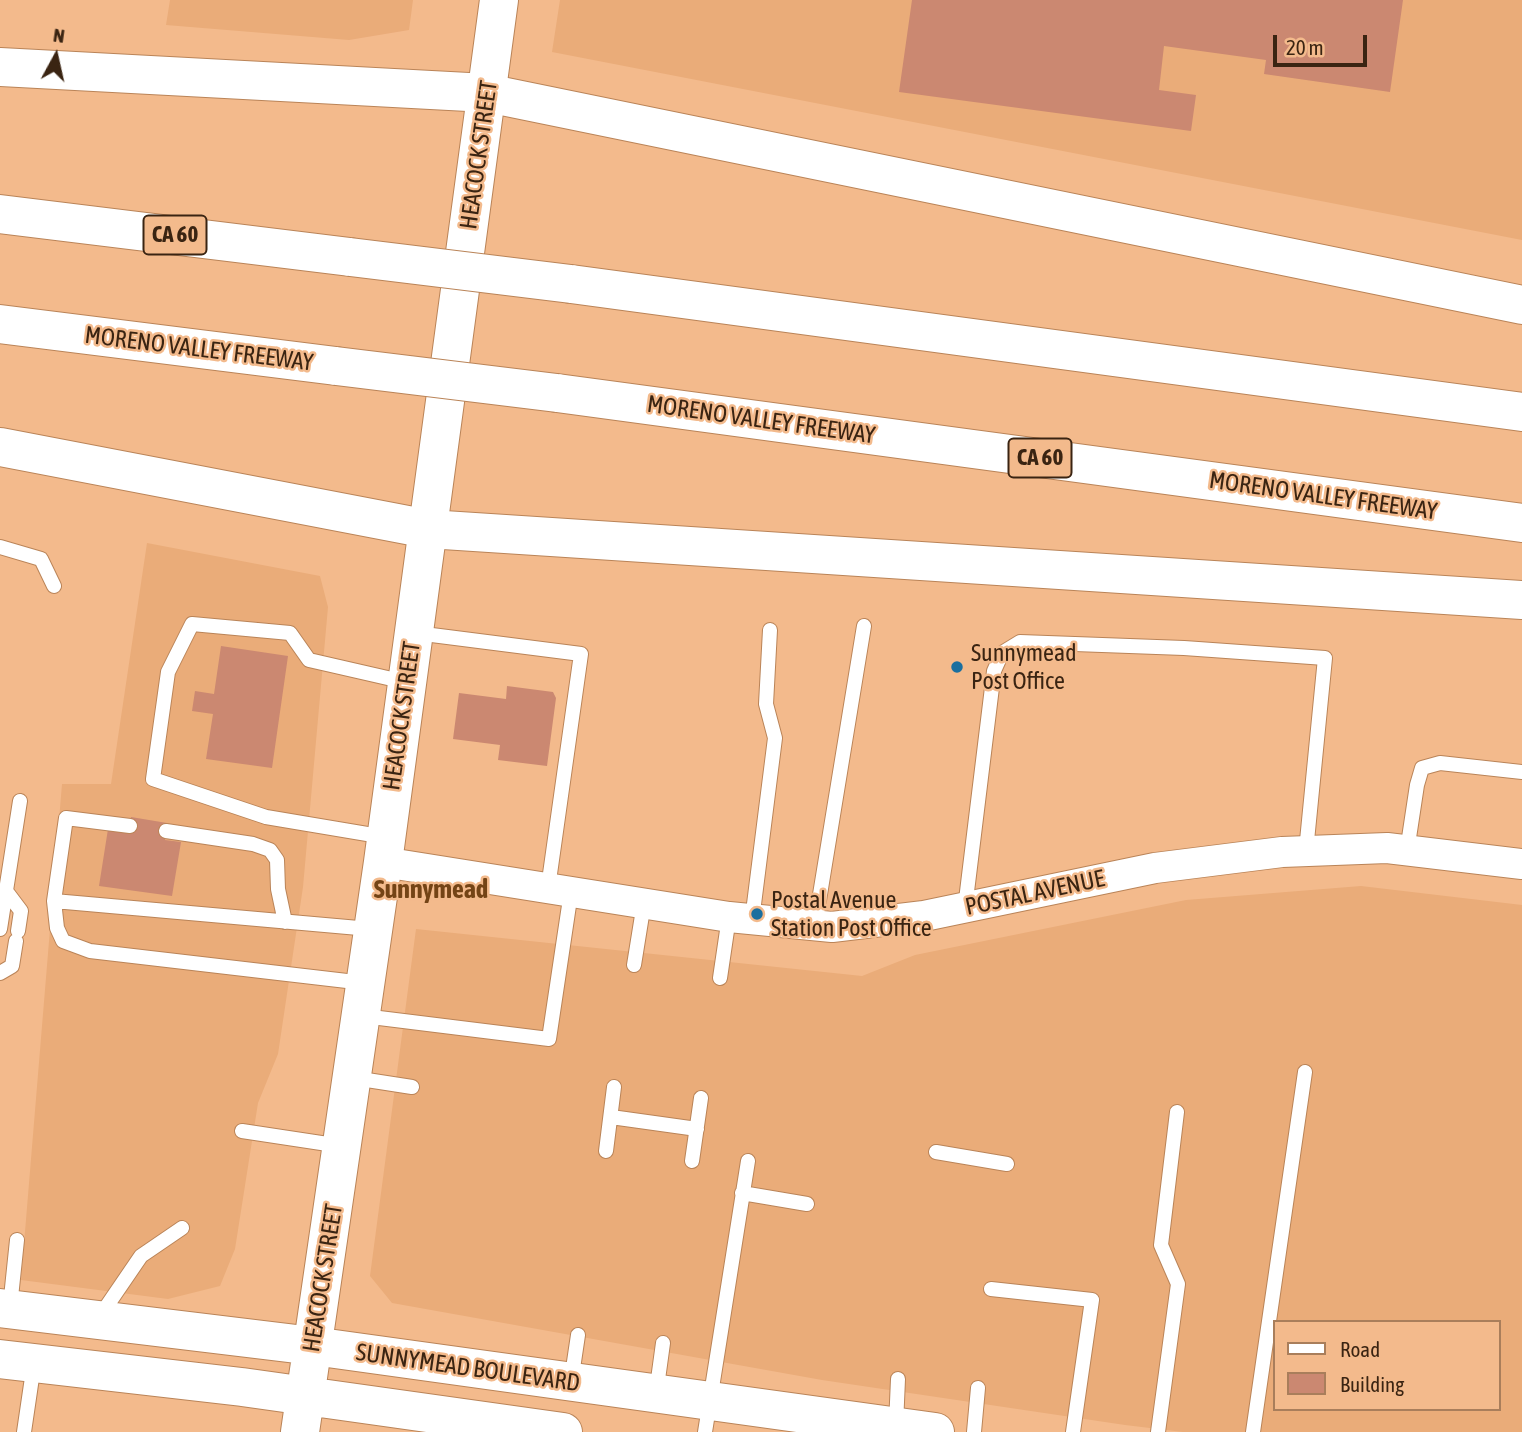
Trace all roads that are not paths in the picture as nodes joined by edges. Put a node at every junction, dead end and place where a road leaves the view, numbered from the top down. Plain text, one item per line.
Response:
1 (499, 0) edge
2 (0, 67) edge
3 (487, 93) junction
4 (0, 214) edge
5 (1522, 304) edge
6 (0, 324) edge
7 (1522, 412) edge
8 (0, 447) edge
9 (1522, 523) edge
10 (428, 529) junction
11 (0, 547) edge
12 (54, 586) dead end
13 (1522, 600) edge
14 (864, 626) dead end
15 (770, 630) dead end
16 (414, 632) junction
17 (406, 682) junction
18 (1522, 772) edge
19 (20, 801) dead end
20 (130, 826) dead end
21 (166, 831) dead end
22 (384, 849) junction
23 (1407, 850) junction
24 (1306, 851) junction
25 (1522, 864) edge
26 (5, 866) edge
27 (559, 890) junction
28 (3, 894) edge
29 (54, 901) junction
30 (644, 904) junction
31 (965, 908) junction
32 (741, 919) junction
33 (285, 922) junction
34 (815, 925) junction
35 (0, 929) edge
36 (373, 930) junction
37 (634, 965) dead end
38 (0, 973) edge
39 (720, 978) dead end
40 (364, 999) junction
41 (1305, 1072) dead end
42 (352, 1078) junction
43 (412, 1087) dead end
44 (614, 1087) dead end
45 (701, 1098) dead end
46 (1177, 1112) dead end
47 (611, 1117) junction
48 (696, 1129) junction
49 (242, 1130) dead end
50 (343, 1146) junction
51 (606, 1151) dead end
52 (936, 1152) dead end
53 (692, 1161) dead end
54 (748, 1161) dead end
55 (1007, 1164) dead end
56 (742, 1193) junction
57 (807, 1204) dead end
58 (182, 1228) dead end
59 (17, 1240) dead end
60 (991, 1289) dead end
61 (5, 1308) edge
62 (98, 1320) junction
63 (578, 1335) dead end
64 (663, 1343) dead end
65 (313, 1346) junction
66 (17, 1361) edge
67 (898, 1379) dead end
68 (571, 1383) junction
69 (978, 1388) dead end
70 (656, 1394) junction
71 (303, 1414) edge
72 (707, 1417) edge
73 (896, 1426) junction
74 (24, 1432) edge
75 (562, 1432) edge
76 (935, 1432) edge
77 (974, 1432) edge
78 (1073, 1432) edge
79 (1158, 1432) edge
80 (1253, 1432) edge

1 - 3 main road, HEACOCK STREET
2 - 3 main road
3 - 5 main road
3 - 10 main road, HEACOCK STREET
4 - 7 main road, CA 60, bridge
6 - 9 main road, MORENO VALLEY FREEWAY / CA 60, bridge
8 - 10 main road
10 - 13 main road
10 - 16 main road, HEACOCK STREET
11 - 12 lane
14 - 34 lane
15 - 32 lane
16 - 17 main road, HEACOCK STREET
16 - 27 lane
17 - 22 main road, HEACOCK STREET
17 - 22 lane
18 - 23 lane
19 - 26 lane
20 - 29 lane
21 - 33 lane
22 - 27 street, POSTAL AVENUE
22 - 36 main road, HEACOCK STREET
23 - 24 street, POSTAL AVENUE
23 - 25 street, POSTAL AVENUE
24 - 31 street, POSTAL AVENUE
24 - 31 lane
26 - 28 lane
27 - 30 street, POSTAL AVENUE
27 - 40 lane
28 - 35 lane
28 - 38 lane
29 - 33 lane
29 - 40 lane
30 - 32 street, POSTAL AVENUE
30 - 37 lane
31 - 34 street, POSTAL AVENUE
32 - 34 street, POSTAL AVENUE
32 - 39 lane
33 - 36 lane
36 - 40 main road, HEACOCK STREET
40 - 42 main road, HEACOCK STREET
41 - 80 lane
42 - 43 lane
42 - 50 main road, HEACOCK STREET
44 - 47 lane
45 - 48 lane
46 - 79 lane
47 - 48 lane
47 - 51 lane
48 - 53 lane
49 - 50 lane
50 - 65 main road, HEACOCK STREET
52 - 55 lane
54 - 56 lane
56 - 57 lane
56 - 72 lane
58 - 62 lane
59 - 61 lane
60 - 78 lane
61 - 62 main road, SUNNYMEAD BOULEVARD
62 - 65 main road, SUNNYMEAD BOULEVARD
63 - 68 lane
64 - 70 lane
65 - 68 main road, SUNNYMEAD BOULEVARD
65 - 71 main road, HEACOCK STREET
66 - 71 main road, SUNNYMEAD BOULEVARD
66 - 74 lane
67 - 73 lane
68 - 70 main road, SUNNYMEAD BOULEVARD
69 - 77 lane
70 - 72 main road, SUNNYMEAD BOULEVARD
71 - 75 main road, SUNNYMEAD BOULEVARD
72 - 73 main road, SUNNYMEAD BOULEVARD
73 - 76 main road, SUNNYMEAD BOULEVARD

